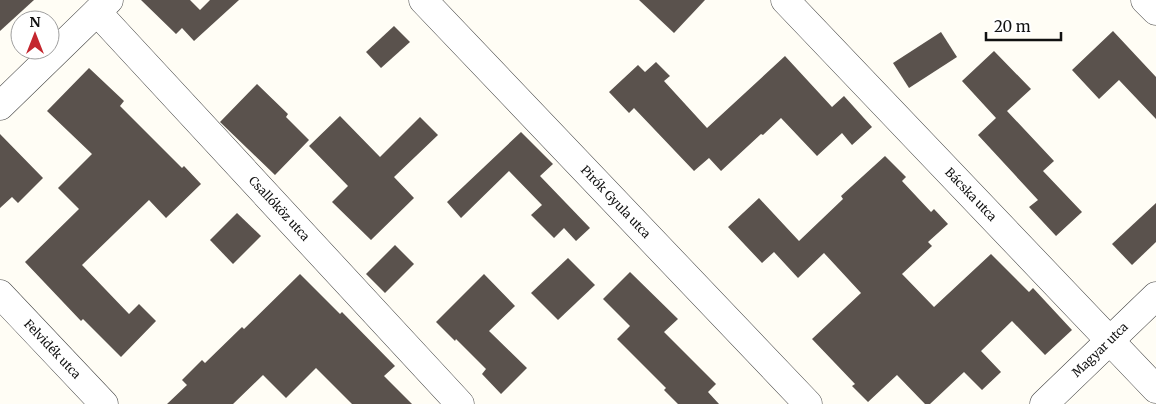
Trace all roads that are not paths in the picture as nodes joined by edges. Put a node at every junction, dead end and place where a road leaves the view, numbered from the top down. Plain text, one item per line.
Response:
1 (423, 0) edge
2 (785, 0) edge
3 (1145, 0) edge
4 (103, 6) edge
5 (1156, 11) edge
6 (0, 106) edge
7 (0, 294) edge
8 (1156, 296) edge
9 (1110, 340) junction
10 (1156, 389) edge
11 (104, 404) edge
12 (460, 404) edge
13 (808, 404) edge
14 (1044, 404) edge

1 - 13 street, Pirók Gyula utca
2 - 9 street, Bácska utca
3 - 5 street
4 - 6 street
4 - 12 street, Csallóköz utca
7 - 11 street, Felvidék utca
8 - 9 street, Magyar utca
9 - 10 street, Bácska utca
9 - 14 street, Magyar utca

